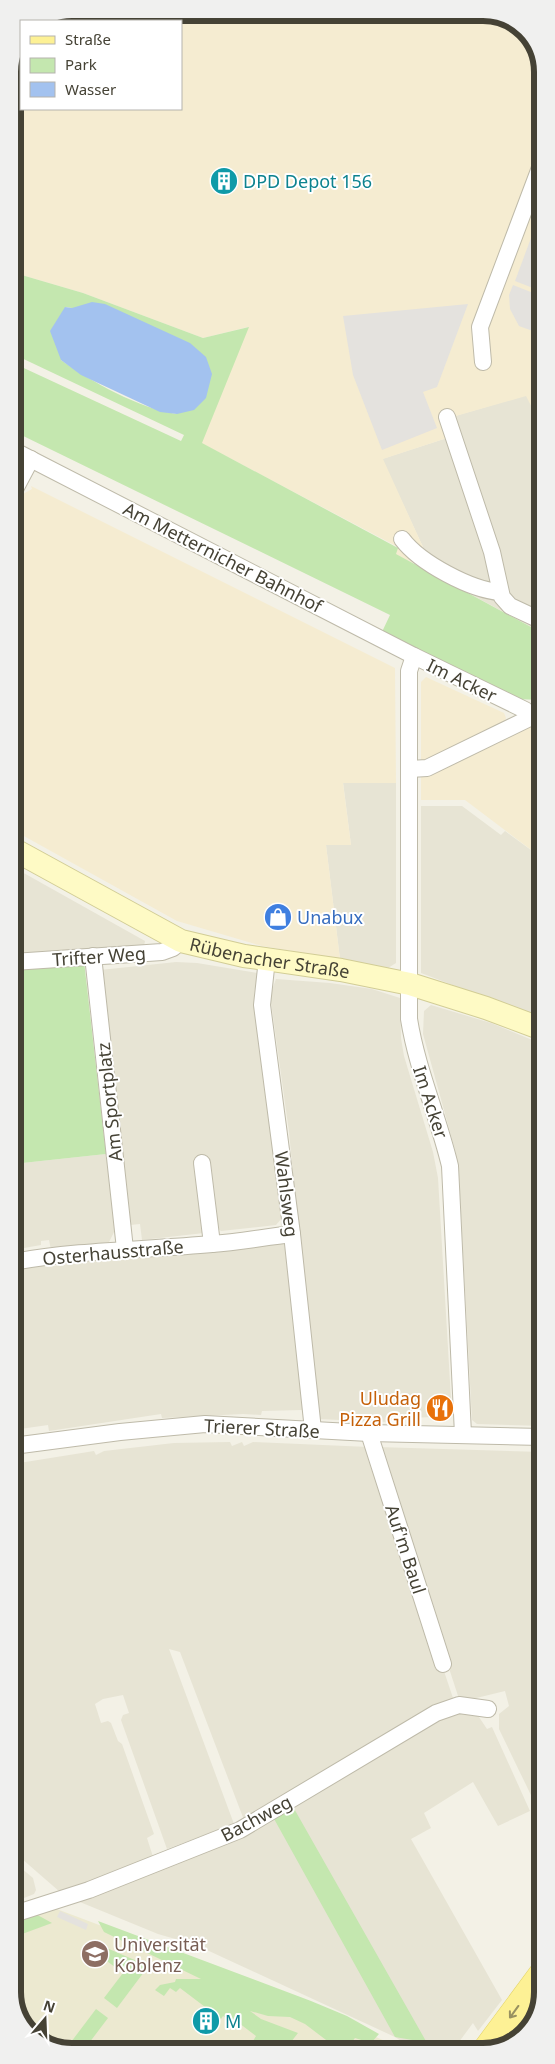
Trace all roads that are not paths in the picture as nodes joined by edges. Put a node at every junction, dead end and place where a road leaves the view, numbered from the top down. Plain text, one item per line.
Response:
1 (534, 184) edge
2 (483, 362) dead end
3 (446, 417) dead end
4 (21, 454) edge
5 (31, 460) junction
6 (21, 478) edge
7 (402, 539) dead end
8 (500, 592) junction
9 (534, 617) edge
10 (414, 656) junction
11 (534, 713) edge
12 (534, 715) edge
13 (410, 770) junction
14 (21, 853) edge
15 (181, 941) junction
16 (94, 956) junction
17 (267, 959) junction
18 (21, 961) edge
19 (410, 984) junction
20 (534, 1026) edge
21 (202, 1163) dead end
22 (292, 1234) junction
23 (212, 1244) junction
24 (125, 1249) junction
25 (21, 1260) edge
26 (313, 1430) junction
27 (369, 1433) junction
28 (462, 1434) junction
29 (534, 1437) edge
30 (21, 1445) edge
31 (443, 1664) dead end
32 (488, 1709) dead end
33 (21, 1912) edge
34 (534, 1984) edge
35 (491, 2042) edge

1 - 2 street
3 - 8 street
4 - 5 street, Am Metternicher Bahnhof
5 - 6 street
5 - 10 street, Am Metternicher Bahnhof
7 - 8 street
8 - 9 street
10 - 11 street, Im Acker
10 - 13 street, Im Acker
12 - 13 street, Im Acker
13 - 19 street, Im Acker
14 - 15 main road, Rübenacher Straße
15 - 16 street, Trifter Weg
15 - 17 main road, Rübenacher Straße
16 - 18 street, Trifter Weg
16 - 24 street, Am Sportplatz
17 - 19 main road, Rübenacher Straße
17 - 22 street, Wahlsweg
19 - 20 main road, Rübenacher Straße
19 - 28 street, Im Acker
21 - 23 street
22 - 23 street, Osterhausstraße
22 - 26 street, Wahlsweg
23 - 24 street, Osterhausstraße
24 - 25 street, Osterhausstraße
26 - 27 street, Trierer Straße
26 - 30 street, Trierer Straße
27 - 28 street, Trierer Straße
27 - 31 street, Auf'm Baul
28 - 29 street, Trierer Straße
32 - 33 street, Bachweg
34 -> 35 main road

